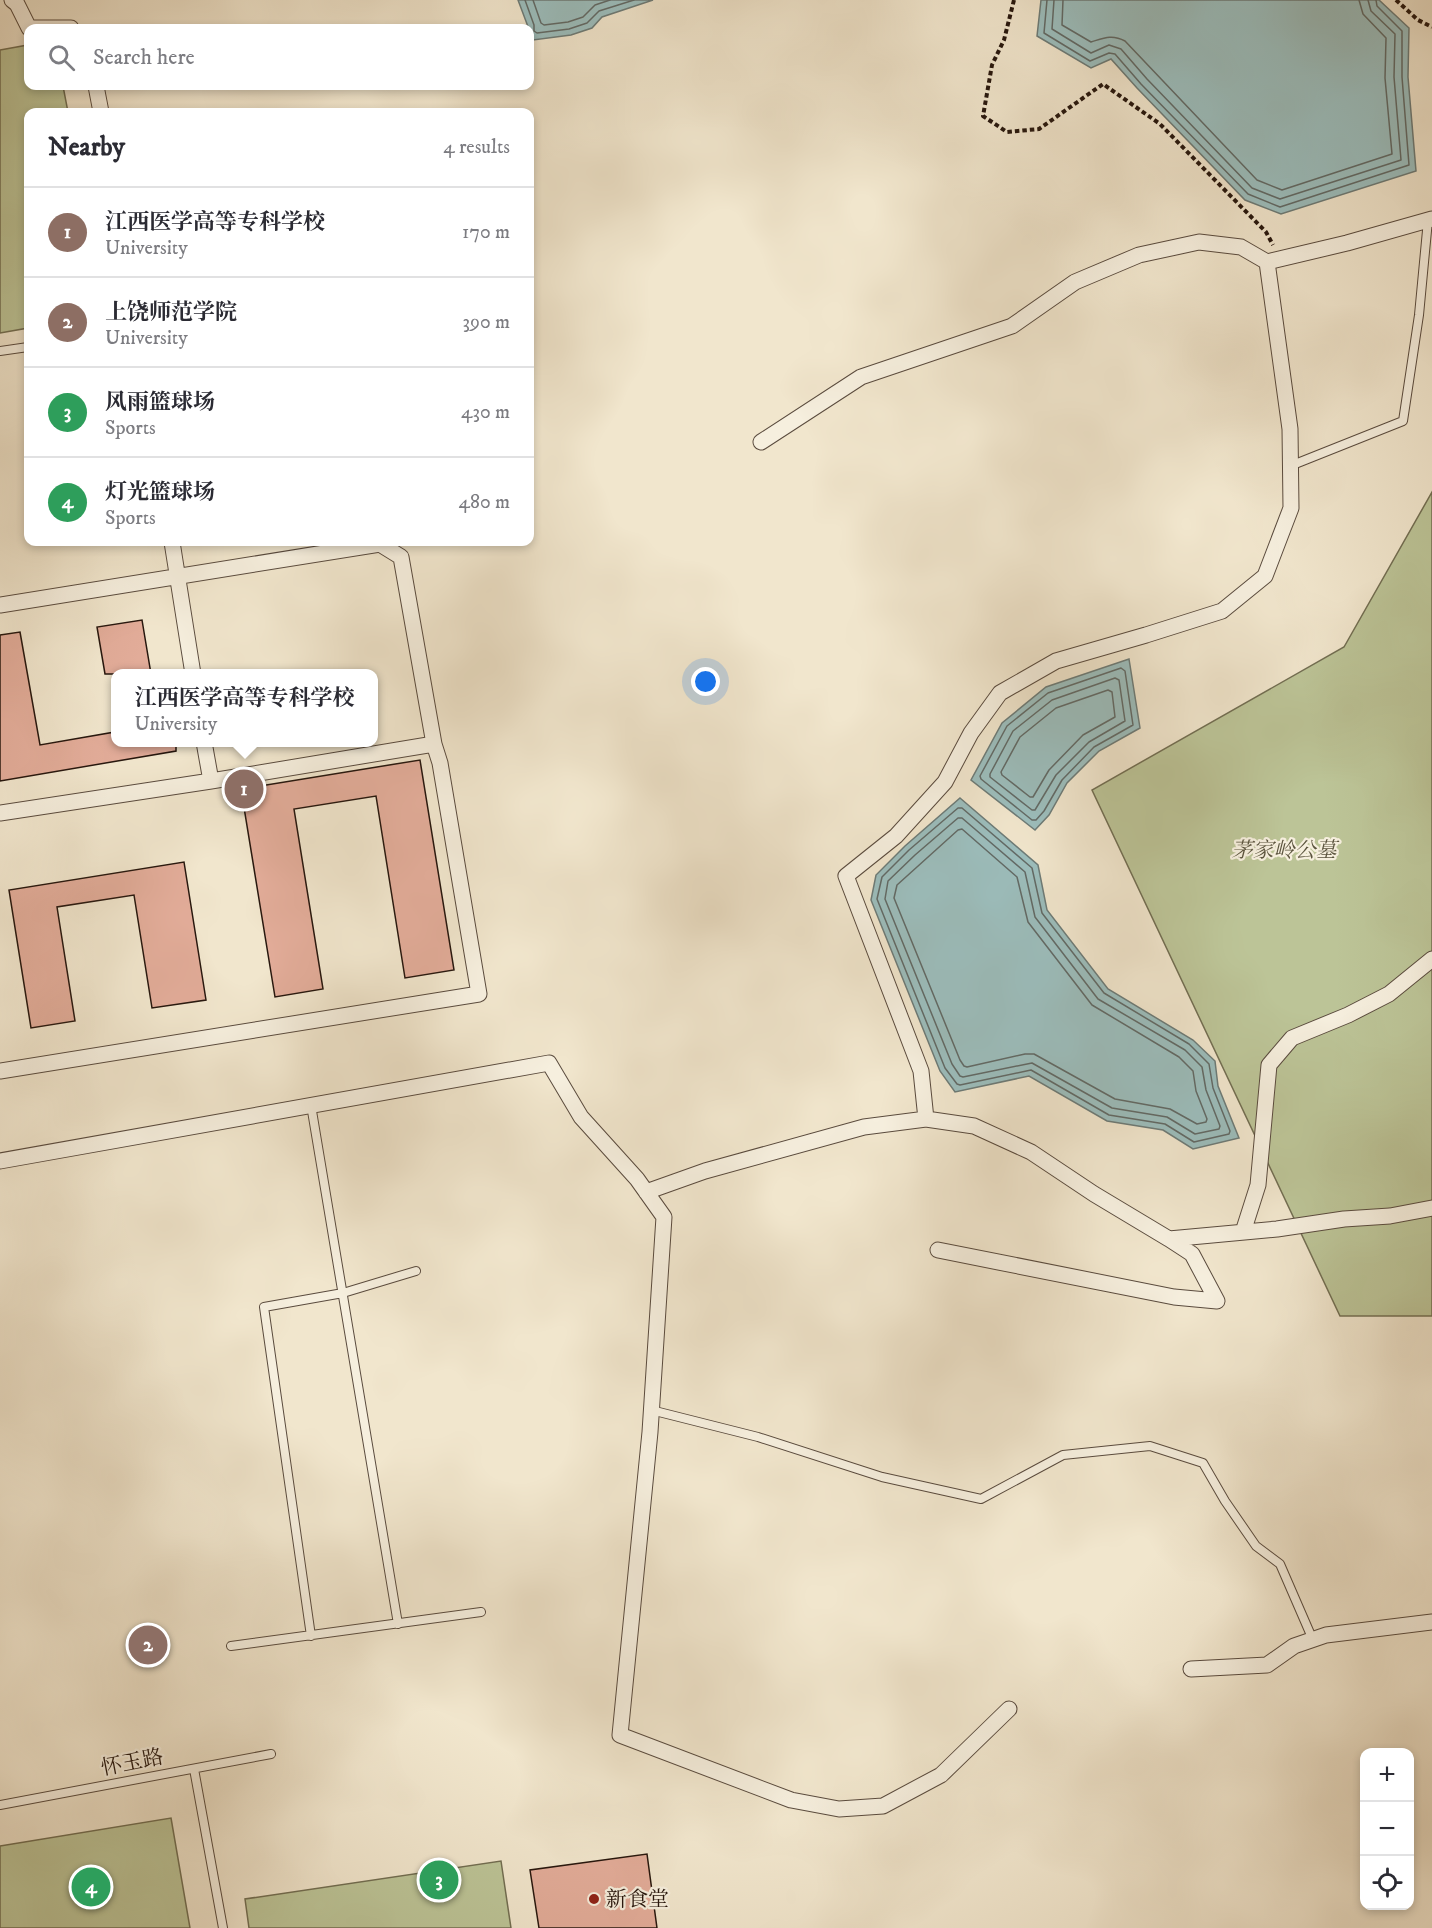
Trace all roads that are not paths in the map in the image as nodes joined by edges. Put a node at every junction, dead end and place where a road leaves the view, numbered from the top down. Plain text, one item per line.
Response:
1 (12, 0) edge
2 (27, 24) edge
3 (97, 90) edge
4 (100, 108) edge
5 (1430, 220) edge
6 (1274, 260) junction
7 (24, 348) edge
8 (0, 351) edge
9 (761, 441) dead end
10 (1290, 466) junction
11 (173, 546) edge
12 (367, 546) edge
13 (384, 546) edge
14 (178, 575) junction
15 (0, 605) edge
16 (193, 669) edge
17 (434, 744) junction
18 (205, 747) edge
19 (211, 782) junction
20 (0, 813) edge
21 (1432, 959) edge
22 (0, 1071) edge
23 (311, 1105) junction
24 (926, 1119) junction
25 (0, 1161) edge
26 (646, 1192) junction
27 (1432, 1208) edge
28 (1243, 1232) junction
29 (1169, 1239) junction
30 (938, 1250) dead end
31 (416, 1271) dead end
32 (343, 1293) junction
33 (651, 1410) junction
34 (481, 1612) dead end
35 (1432, 1622) edge
36 (398, 1624) junction
37 (311, 1635) junction
38 (1312, 1640) junction
39 (231, 1646) dead end
40 (1191, 1669) dead end
41 (1009, 1709) dead end
42 (271, 1755) dead end
43 (194, 1769) junction
44 (0, 1805) edge
45 (223, 1928) edge

1 - 2 street
3 - 4 street
5 - 6 street
5 - 10 lane
6 - 9 street
6 - 10 street
7 - 8 lane
10 - 24 street
11 - 14 street
12 - 14 street
13 - 17 street
14 - 15 street
14 - 16 street
17 - 19 street
17 - 22 street
18 - 19 street
19 - 20 street
21 - 28 street
23 - 25 street
23 - 26 street
23 - 32 lane
24 - 26 street
24 - 29 street
26 - 33 street
27 - 28 street
28 - 29 street
29 - 30 street
31 - 32 lane
32 - 36 lane
32 - 37 lane
33 - 38 lane
33 - 41 street
34 - 36 lane
35 - 38 street
36 - 37 lane
37 - 39 lane
38 - 40 street
42 - 43 lane, 怀玉路
43 - 44 lane, 怀玉路
43 - 45 lane

